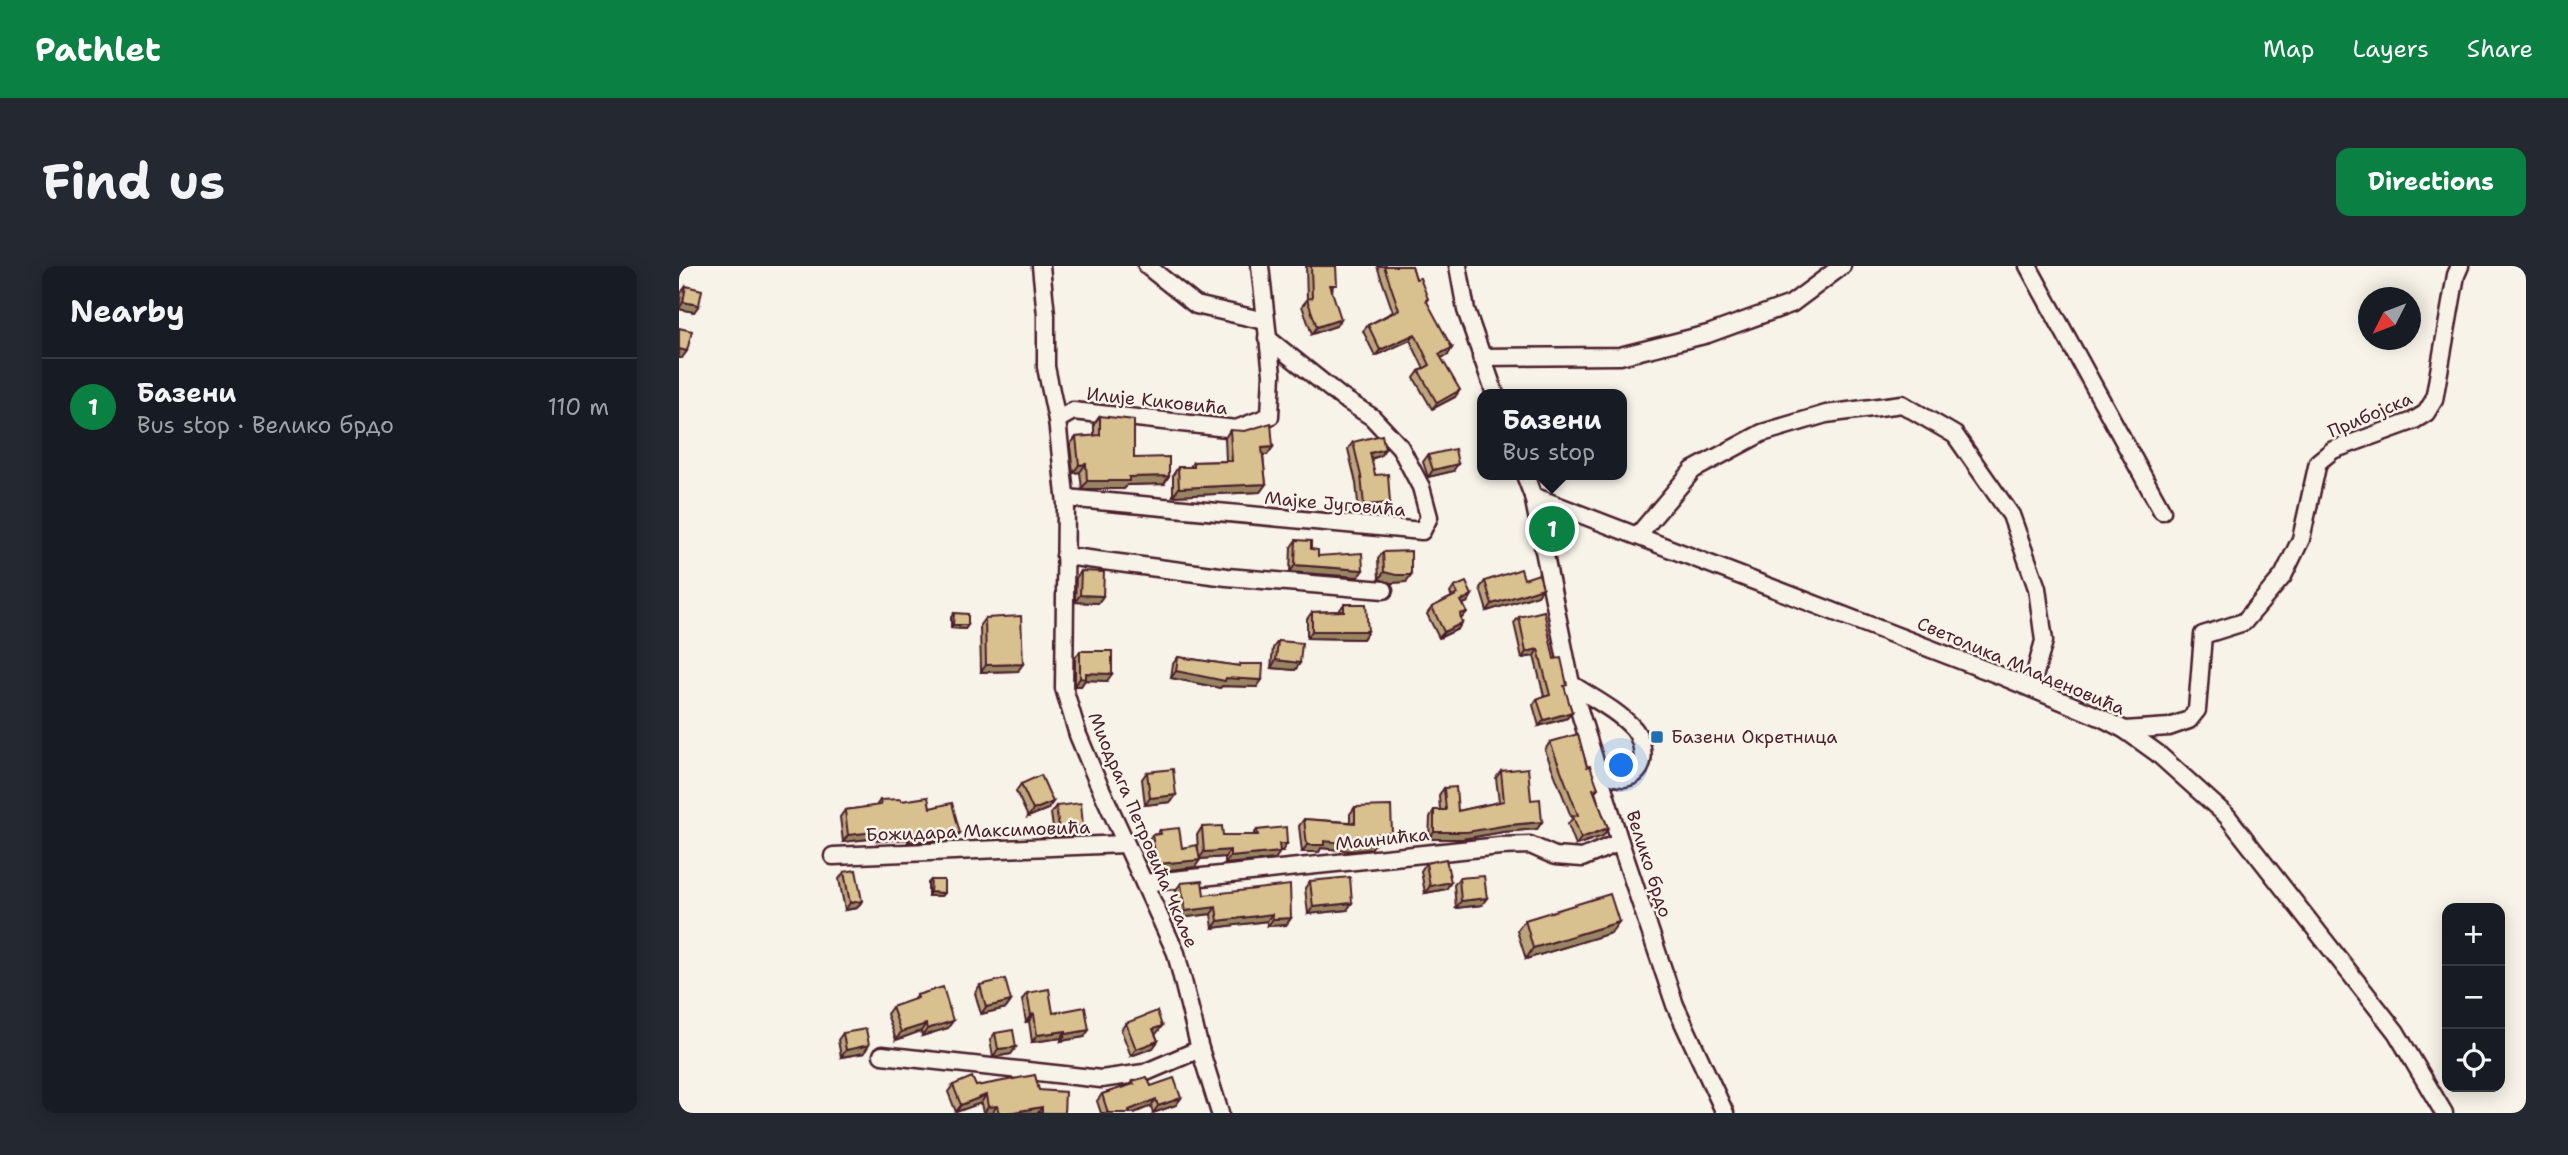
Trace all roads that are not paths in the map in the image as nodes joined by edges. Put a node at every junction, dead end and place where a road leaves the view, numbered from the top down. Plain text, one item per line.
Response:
1 (1041, 266) edge
2 (1147, 266) edge
3 (1261, 266) edge
4 (1458, 266) edge
5 (1842, 266) edge
6 (2460, 266) edge
7 (2029, 269) edge
8 (1265, 321) junction
9 (1267, 338) junction
10 (1481, 357) junction
11 (1493, 389) edge
12 (1057, 419) junction
13 (1527, 480) edge
14 (1533, 496) junction
15 (1066, 498) junction
16 (2162, 511) dead end
17 (1638, 535) junction
18 (1065, 556) junction
19 (1384, 590) dead end
20 (1571, 684) junction
21 (2031, 688) junction
22 (2125, 730) junction
23 (1598, 770) junction
24 (1620, 842) junction
25 (1125, 844) junction
26 (833, 856) dead end
27 (1144, 883) junction
28 (1200, 1049) junction
29 (882, 1055) dead end
30 (1220, 1113) edge
31 (1725, 1113) edge
32 (2444, 1113) edge

1 - 12 street, Миодрага Петровића Чкаље
2 - 8 street
3 - 8 street, Илије Киковића
4 - 10 street
5 - 10 street
6 - 22 street, Прибојска
7 - 16 street
8 - 9 street, Илије Киковића
9 - 12 street, Илије Киковића
9 - 15 street, Мајке Југовића
10 - 11 street
12 - 15 street, Миодрага Петровића Чкаље
13 - 14 street
14 - 17 street, Светолика Младеновића
14 - 20 street, Велико брдо
15 - 18 street, Миодрага Петровића Чкаље
17 - 21 street, Светолика Младеновића
17 - 21 street
18 - 19 street
18 - 25 street, Миодрага Петровића Чкаље
20 - 23 street, Велико брдо
20 - 23 street
21 - 22 street, Светолика Младеновића
22 - 32 street, Светолика Младеновића
23 - 24 street, Велико брдо
24 - 27 street, Маинићка
24 - 31 street, Велико брдо
25 - 26 street, Божидара Максимовића
25 - 27 street, Миодрага Петровића Чкаље
27 - 28 street, Миодрага Петровића Чкаље
28 - 29 street
28 - 30 street, Миодрага Петровића Чкаље

